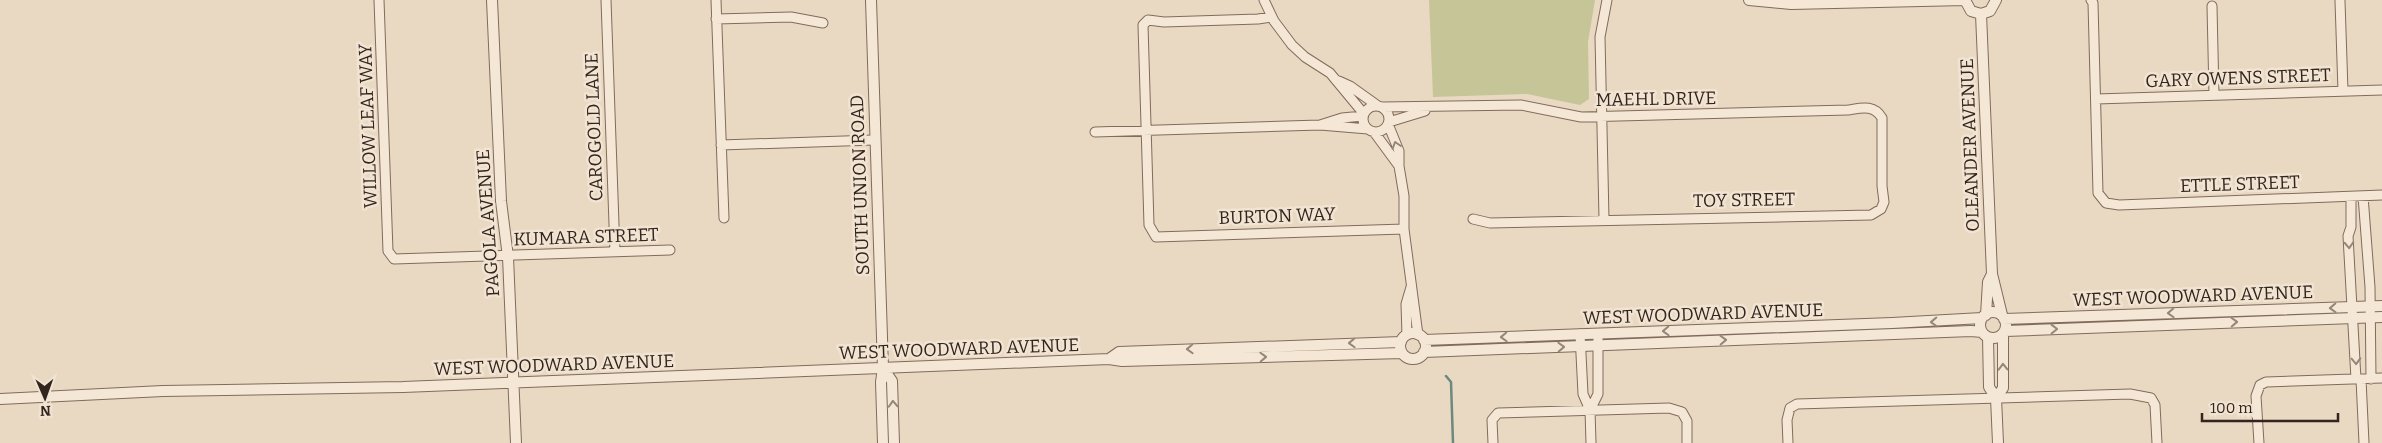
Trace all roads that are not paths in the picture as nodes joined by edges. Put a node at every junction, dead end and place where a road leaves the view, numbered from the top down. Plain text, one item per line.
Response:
1 (379, 0) edge
2 (492, 0) edge
3 (606, 0) edge
4 (716, 0) edge
5 (871, 0) edge
6 (1264, 0) edge
7 (1607, 0) edge
8 (1749, 0) edge
9 (1965, 0) edge
10 (1996, 0) edge
11 (2091, 0) edge
12 (2340, 1) edge
13 (2212, 6) dead end
14 (1981, 14) junction
15 (1272, 17) junction
16 (716, 19) junction
17 (823, 22) dead end
18 (1339, 81) junction
19 (2382, 90) edge
20 (2342, 91) junction
21 (2214, 95) junction
22 (2096, 99) junction
23 (1353, 101) junction
24 (1380, 107) junction
25 (1437, 108) junction
26 (1364, 115) junction
27 (1603, 117) junction
28 (1342, 118) junction
29 (1389, 123) junction
30 (1320, 126) junction
31 (1145, 130) junction
32 (1371, 131) junction
33 (1095, 132) dead end
34 (874, 140) junction
35 (721, 145) junction
36 (1399, 166) junction
37 (2382, 195) edge
38 (2363, 196) junction
39 (2351, 197) junction
40 (1882, 207) joint
41 (724, 218) dead end
42 (1604, 219) junction
43 (1473, 220) dead end
44 (2351, 227) junction
45 (2367, 228) junction
46 (1404, 229) junction
47 (670, 250) dead end
48 (388, 251) joint
49 (615, 252) junction
50 (508, 257) junction
51 (1992, 274) junction
52 (1411, 287) junction
53 (2382, 306) edge
54 (2370, 312) junction
55 (2353, 313) junction
56 (1984, 316) junction
57 (2003, 317) junction
58 (2382, 317) edge
59 (2004, 332) junction
60 (1621, 333) junction
61 (1580, 334) junction
62 (1598, 334) junction
63 (1985, 335) junction
64 (1421, 337) junction
65 (1404, 338) junction
66 (1622, 344) junction
67 (1598, 345) junction
68 (1580, 346) junction
69 (1424, 352) junction
70 (1402, 353) junction
71 (1109, 358) junction
72 (883, 368) junction
73 (2382, 378) edge
74 (2359, 379) junction
75 (2371, 379) junction
76 (514, 382) junction
77 (1996, 398) junction
78 (0, 399) edge
79 (1590, 410) junction
80 (516, 443) edge
81 (883, 443) edge
82 (894, 443) edge
83 (1493, 443) edge
84 (1591, 443) edge
85 (1687, 443) edge
86 (1788, 443) edge
87 (1998, 443) edge
88 (2157, 443) edge
89 (2259, 443) edge
90 (2364, 443) edge

1 - 48 street, WILLOW LEAF WAY
2 - 50 street, PAGOLA AVENUE
3 - 49 street, CAROGOLD LANE
4 - 16 street
5 - 34 street, SOUTH UNION ROAD
6 - 15 street
7 - 27 street
8 - 9 street
9 - 14 street
10 - 14 street
11 - 22 street
12 - 20 street
13 - 21 street
14 - 51 street, OLEANDER AVENUE
15 - 18 street
15 - 31 street
16 - 17 street
16 - 35 street
18 - 23 street
18 - 24 street
19 - 20 street, GARY OWENS STREET
20 - 21 street, GARY OWENS STREET
21 - 22 street, GARY OWENS STREET
22 - 39 street, ETTLE STREET
23 - 26 street
23 - 28 street
24 - 25 street, MAEHL DRIVE
24 - 26 street
24 - 29 street
25 - 27 street, MAEHL DRIVE
25 - 29 street, MAEHL DRIVE
26 - 28 street
26 - 32 street
27 - 40 street, MAEHL DRIVE
27 - 42 street
28 - 30 street
29 - 32 street
36 -> 29 street
30 - 31 street
30 - 32 street
31 - 33 street
31 - 46 street, BURTON WAY
32 - 36 street
34 - 35 street
34 - 72 street, SOUTH UNION ROAD
35 - 41 street
36 - 46 street
37 - 38 street, ETTLE STREET
38 - 39 street, ETTLE STREET
38 - 45 street
39 - 44 street
40 - 42 street, TOY STREET
42 - 43 street, TOY STREET
44 - 45 street
44 -> 55 street
45 - 54 street
46 - 52 street
47 - 49 street, KUMARA STREET
48 - 50 street, KUMARA STREET
49 - 50 street, KUMARA STREET
50 - 76 street, PAGOLA AVENUE
51 - 56 street, OLEANDER AVENUE
51 - 57 street, OLEANDER AVENUE
52 - 64 street
52 - 65 street
53 - 54 street, WEST WOODWARD AVENUE
54 - 55 street, WEST WOODWARD AVENUE
54 - 58 street, WEST WOODWARD AVENUE
54 - 75 street
55 -> 57 street, WEST WOODWARD AVENUE
59 -> 55 street, WEST WOODWARD AVENUE
55 -> 74 street
56 - 57 street
56 -> 60 street, WEST WOODWARD AVENUE
56 - 63 street
57 - 59 street
59 - 63 street
77 -> 59 street
60 - 62 street, WEST WOODWARD AVENUE
60 - 66 street
61 - 62 street, WEST WOODWARD AVENUE
61 -> 64 street, WEST WOODWARD AVENUE
61 - 68 street
62 - 67 street
66 -> 63 street, WEST WOODWARD AVENUE
63 - 77 street
64 - 65 street
64 - 69 street
65 - 70 street
65 -> 71 street, WEST WOODWARD AVENUE
66 - 67 street, WEST WOODWARD AVENUE
67 - 68 street, WEST WOODWARD AVENUE
67 - 79 street
69 -> 68 street, WEST WOODWARD AVENUE
68 - 79 street
69 - 70 street
71 -> 70 street, WEST WOODWARD AVENUE
71 - 72 street, WEST WOODWARD AVENUE
72 - 76 street, WEST WOODWARD AVENUE
72 - 81 street, SOUTH UNION ROAD
82 -> 72 street, SOUTH UNION ROAD
73 - 75 street
74 - 75 street
74 - 89 street
74 - 90 street
76 - 78 street, WEST WOODWARD AVENUE
76 - 80 street, PAGOLA AVENUE
77 - 86 street
77 - 87 street
77 - 88 street
79 - 83 street
79 - 84 street
79 - 85 street

